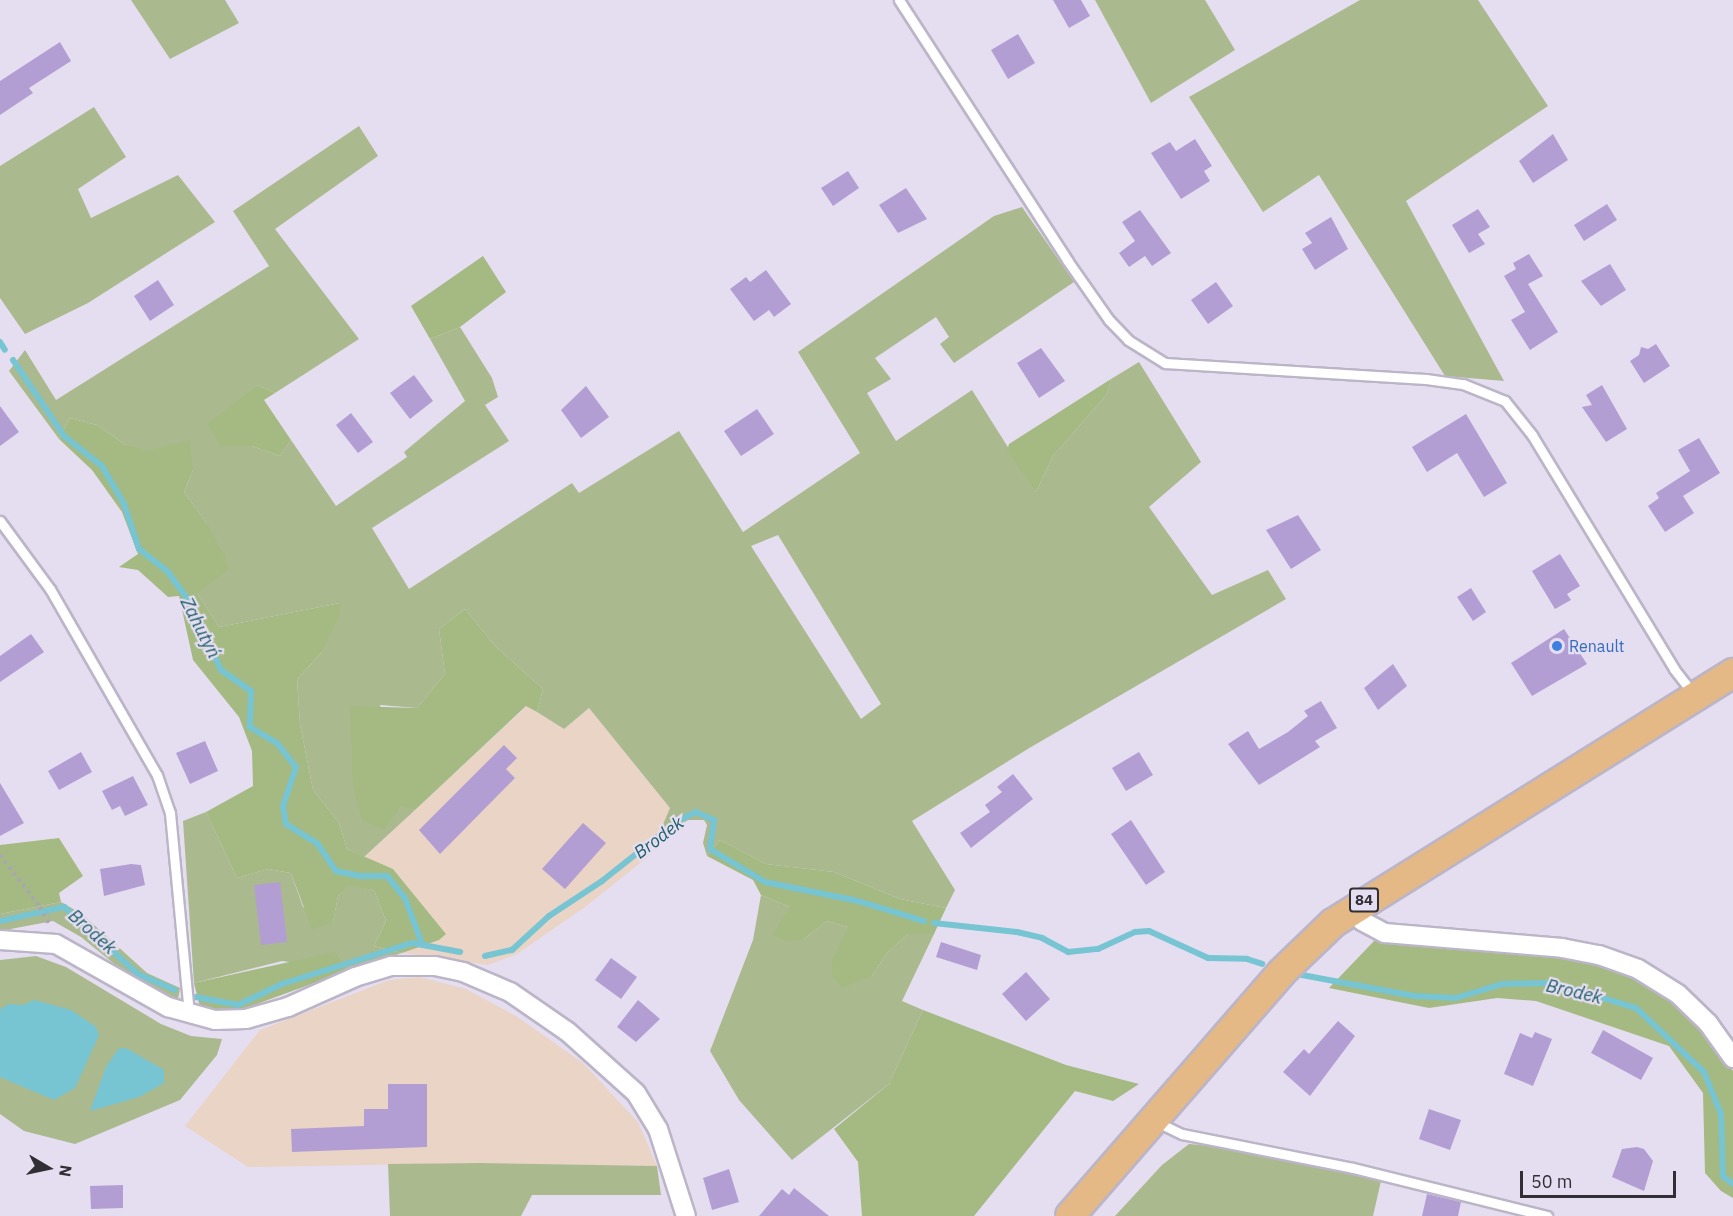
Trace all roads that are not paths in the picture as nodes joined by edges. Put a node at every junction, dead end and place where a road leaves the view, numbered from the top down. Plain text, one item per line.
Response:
1 (899, 0) edge
2 (0, 521) edge
3 (1733, 673) edge
4 (1695, 696) junction
5 (1351, 909) junction
6 (0, 940) edge
7 (190, 1015) junction
8 (1733, 1058) edge
9 (1152, 1120) junction
10 (686, 1216) edge
11 (1070, 1216) edge
12 (1547, 1216) edge

1 - 4 lane
2 - 7 lane
3 - 4 main road, 84
4 - 5 main road, 84
5 - 8 street
5 - 9 main road, 84
6 - 7 street
7 - 10 street
9 - 11 main road, 84
9 - 12 lane

